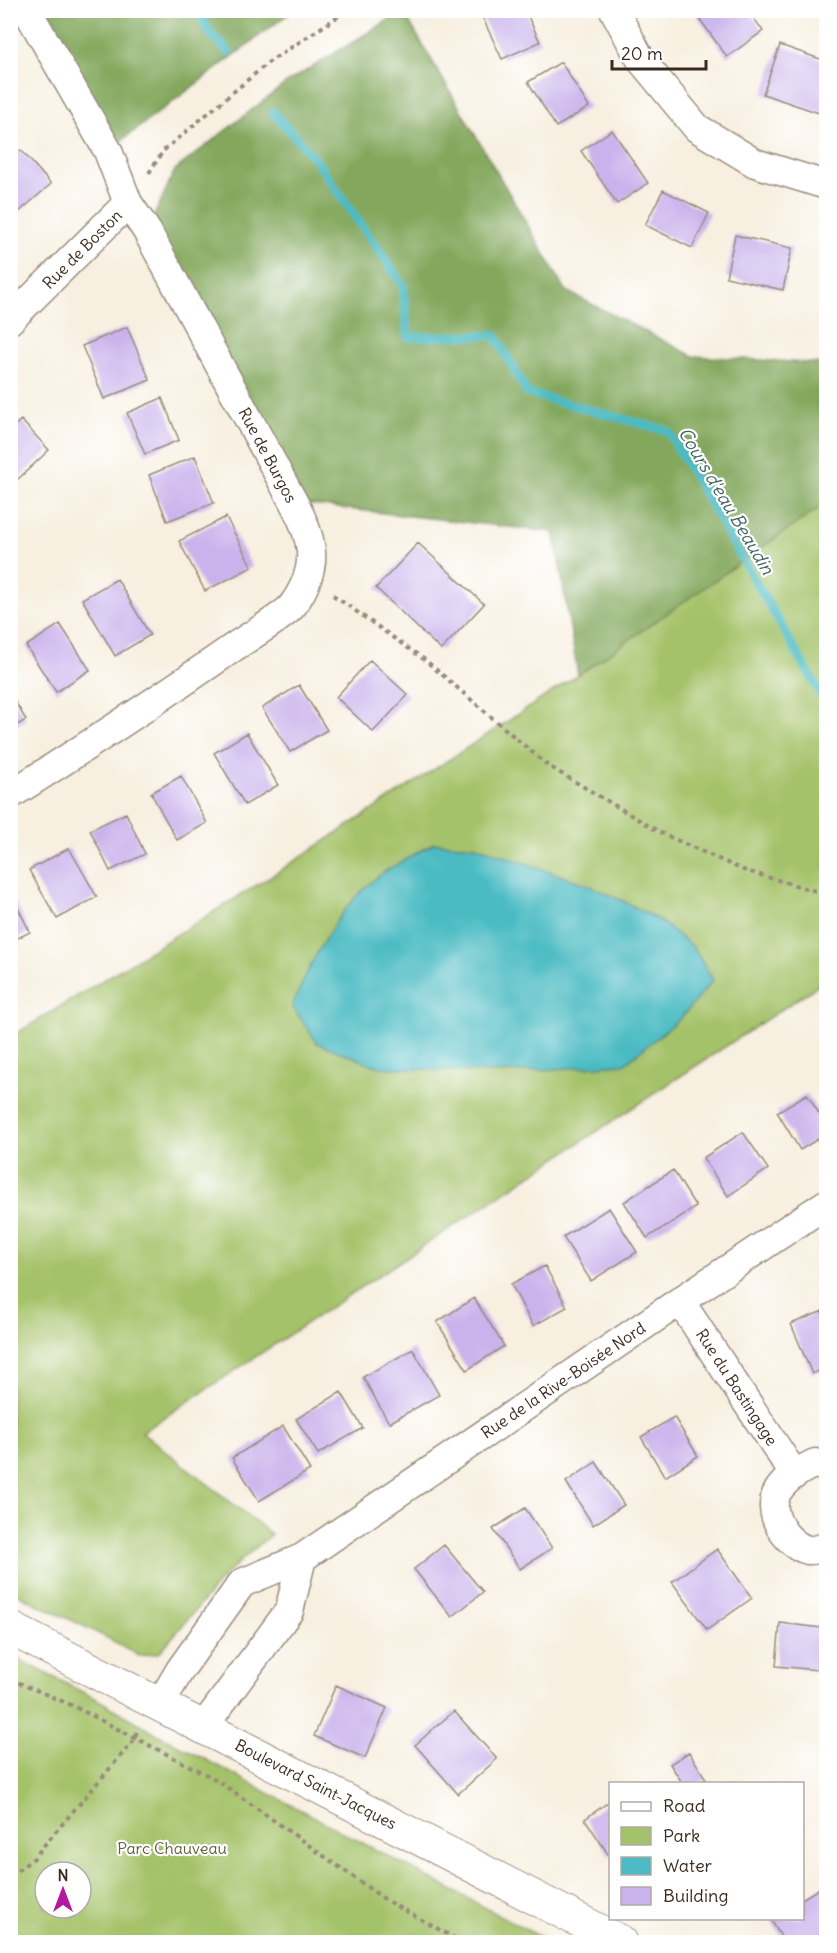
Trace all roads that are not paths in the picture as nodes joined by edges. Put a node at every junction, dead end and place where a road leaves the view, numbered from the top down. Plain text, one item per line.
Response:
1 (27, 10) edge
2 (614, 10) edge
3 (826, 185) edge
4 (128, 203) junction
5 (10, 321) edge
6 (10, 795) edge
7 (826, 1204) edge
8 (680, 1301) junction
9 (826, 1468) edge
10 (794, 1474) junction
11 (826, 1547) edge
12 (302, 1558) junction
13 (10, 1628) edge
14 (160, 1704) junction
15 (204, 1726) junction
16 (621, 1942) edge

1 - 4 street, Rue de Burgos
2 - 3 street
4 - 5 street, Rue de Boston
4 - 6 street, Rue de Burgos
7 - 8 street, Rue de la Rive-Boisée Nord
8 - 10 street, Rue du Bastingage
8 - 12 street, Rue de la Rive-Boisée Nord
9 - 10 street
10 - 11 street
12 - 14 street, Rue de la Rive-Boisée Nord
12 - 15 street
13 - 14 street, Boulevard Saint-Jacques
14 - 15 street, Boulevard Saint-Jacques
15 - 16 street, Boulevard Saint-Jacques

